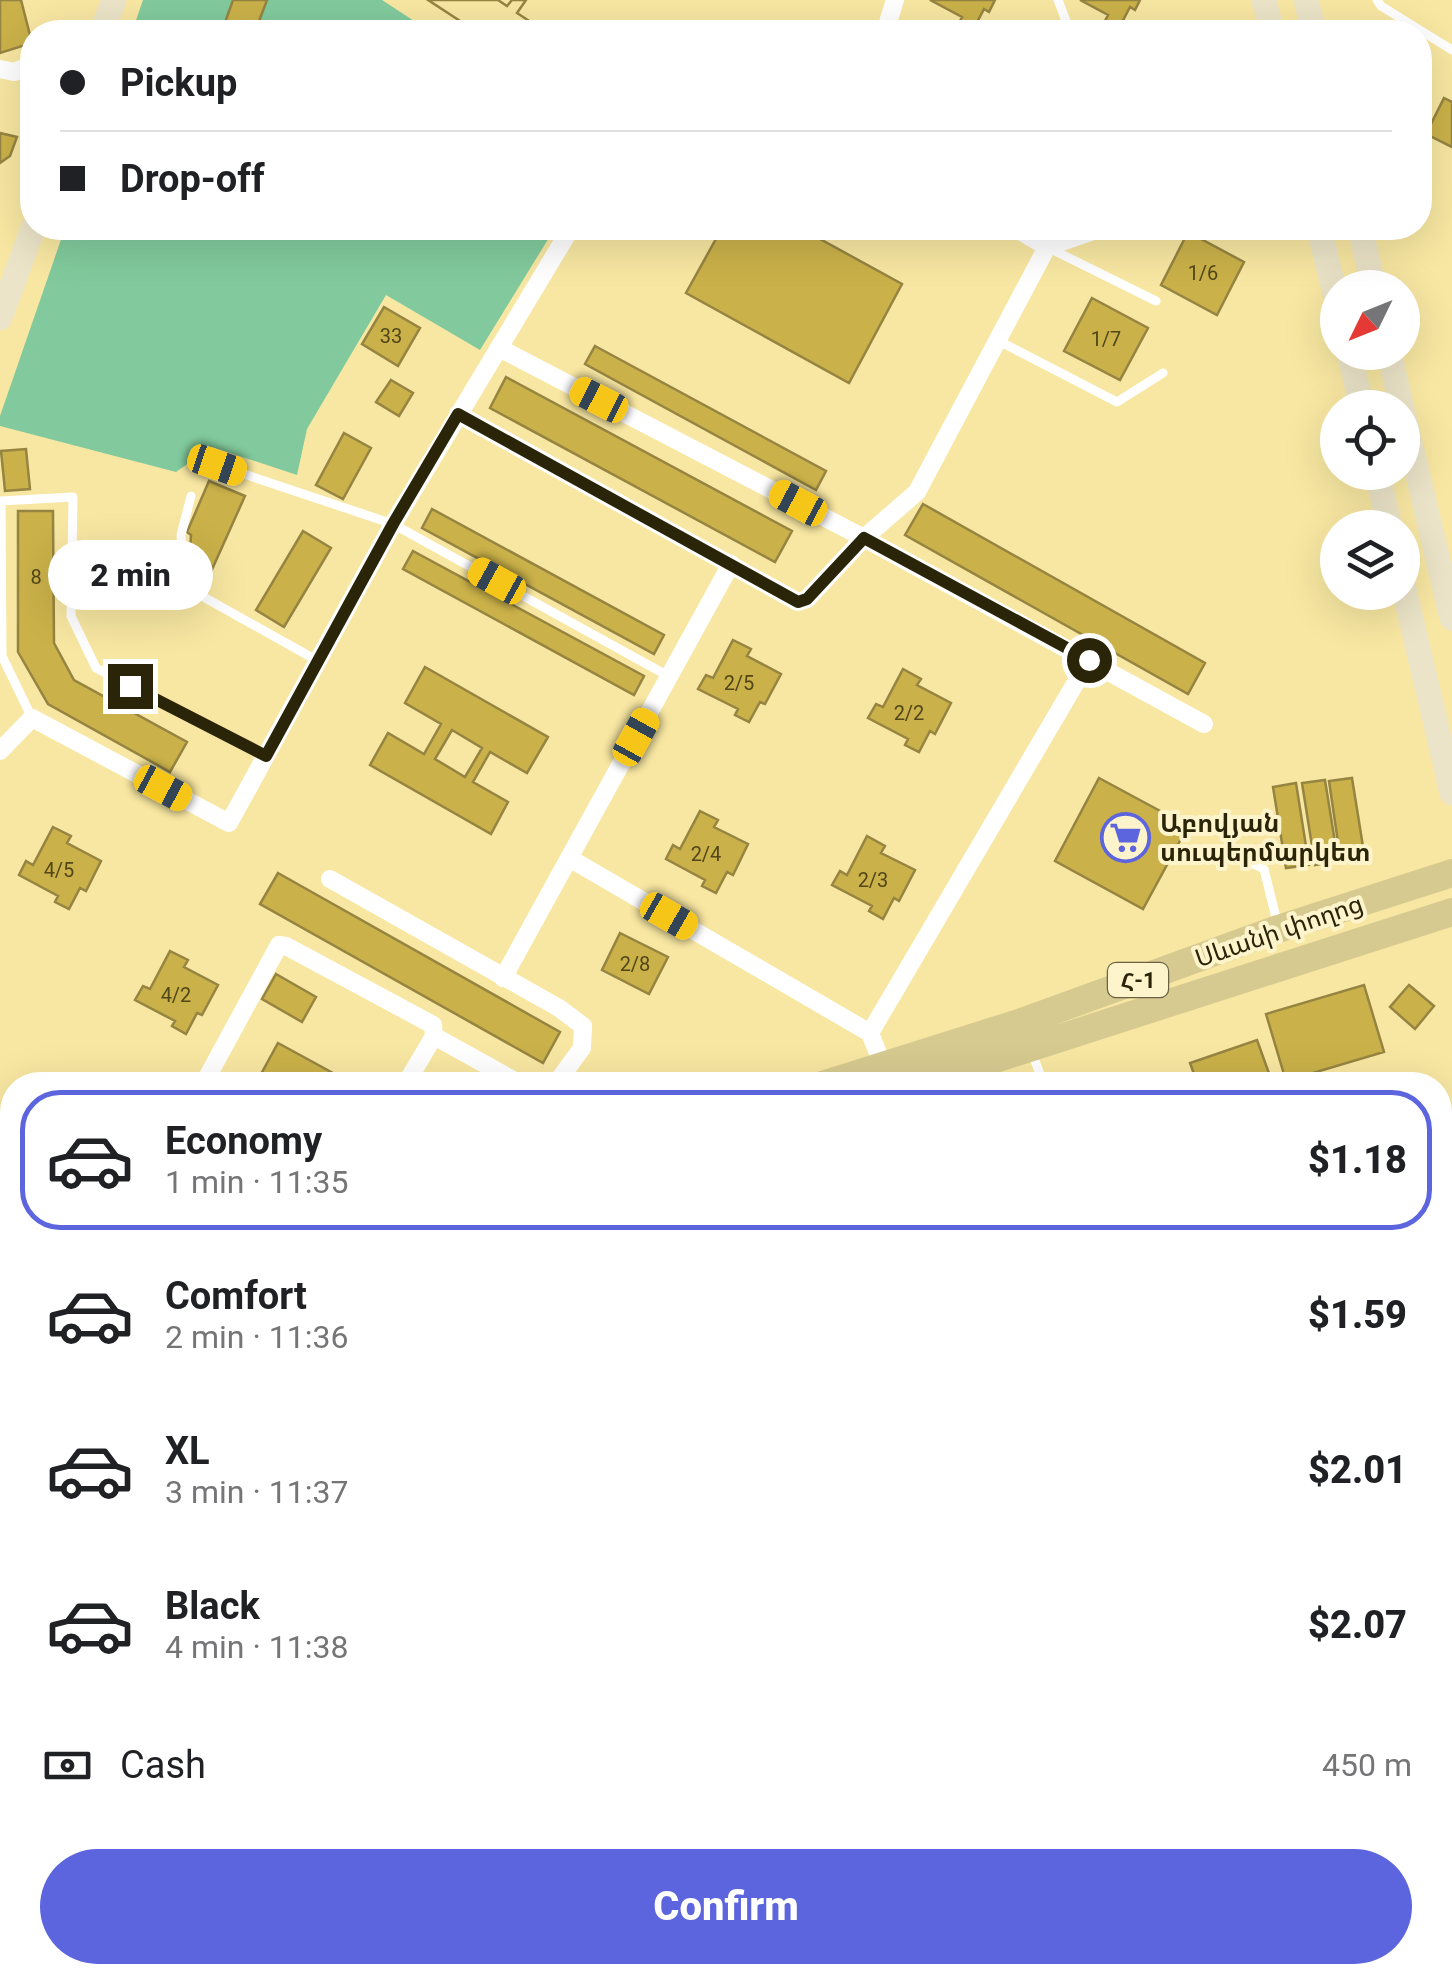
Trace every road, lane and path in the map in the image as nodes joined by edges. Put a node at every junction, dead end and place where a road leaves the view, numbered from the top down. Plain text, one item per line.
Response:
1 (1378, 0) edge
2 (1404, 20) edge
3 (28, 240) edge
4 (564, 240) edge
5 (1036, 240) edge
6 (1065, 240) edge
7 (1322, 240) edge
8 (1363, 240) edge
9 (1047, 246) junction
10 (1329, 270) edge
11 (1370, 270) edge
12 (1156, 300) dead end
13 (0, 318) edge
14 (997, 340) junction
15 (500, 348) junction
16 (1162, 373) dead end
17 (458, 414) junction
18 (217, 465) dead end
19 (1420, 484) edge
20 (191, 496) dead end
21 (393, 524) junction
22 (864, 538) junction
23 (731, 564) junction
24 (1409, 610) edge
25 (1452, 618) edge
26 (318, 660) junction
27 (1089, 660) junction
28 (670, 676) junction
29 (32, 718) junction
30 (1204, 724) dead end
31 (0, 751) edge
32 (266, 756) junction
33 (1452, 793) edge
34 (1223, 850) dead end
35 (569, 858) junction
36 (1452, 873) edge
37 (330, 879) dead end
38 (1452, 912) edge
39 (1278, 929) junction
40 (503, 978) junction
41 (870, 1033) junction
42 (1026, 1034) junction
43 (434, 1036) junction
44 (883, 1066) junction
45 (210, 1072) edge
46 (413, 1072) edge
47 (499, 1072) edge
48 (564, 1072) edge
49 (864, 1072) edge
50 (943, 1072) edge
51 (1039, 1072) edge

1 - 2 lane
3 - 13 main road
4 - 15 street
5 - 9 street
6 - 9 street
7 - 10 main road
8 - 11 main road
9 - 12 lane
9 - 14 street
14 - 16 lane
14 - 22 street
15 - 17 street
15 - 22 street
17 - 21 street
17 - 23 street
18 - 21 lane
19 - 25 main road
20 - 26 lane
21 - 26 street
21 - 28 lane
22 - 23 street
22 - 27 street
23 - 28 street
24 - 33 main road
26 - 32 street
27 - 30 street
27 - 41 street
28 - 35 street
29 - 31 street
29 - 32 street
29 - 32 lane
34 - 39 lane
35 - 40 street
35 - 41 street
36 - 39 main road, Սևանի փողոց / Հ-1
37 - 40 street
38 - 42 main road, Սևանի փողոց / Հ-1
39 - 42 main road, Սևանի փողոց / Հ-1
40 - 48 street
41 - 44 street
42 - 44 main road, Սևանի փողոց / Հ-1
42 - 50 main road, Սևանի փողոց / Հ-1
42 - 51 lane
43 - 45 street
43 - 46 street
43 - 47 street
44 - 49 main road, Սևանի փողոց / Հ-1

